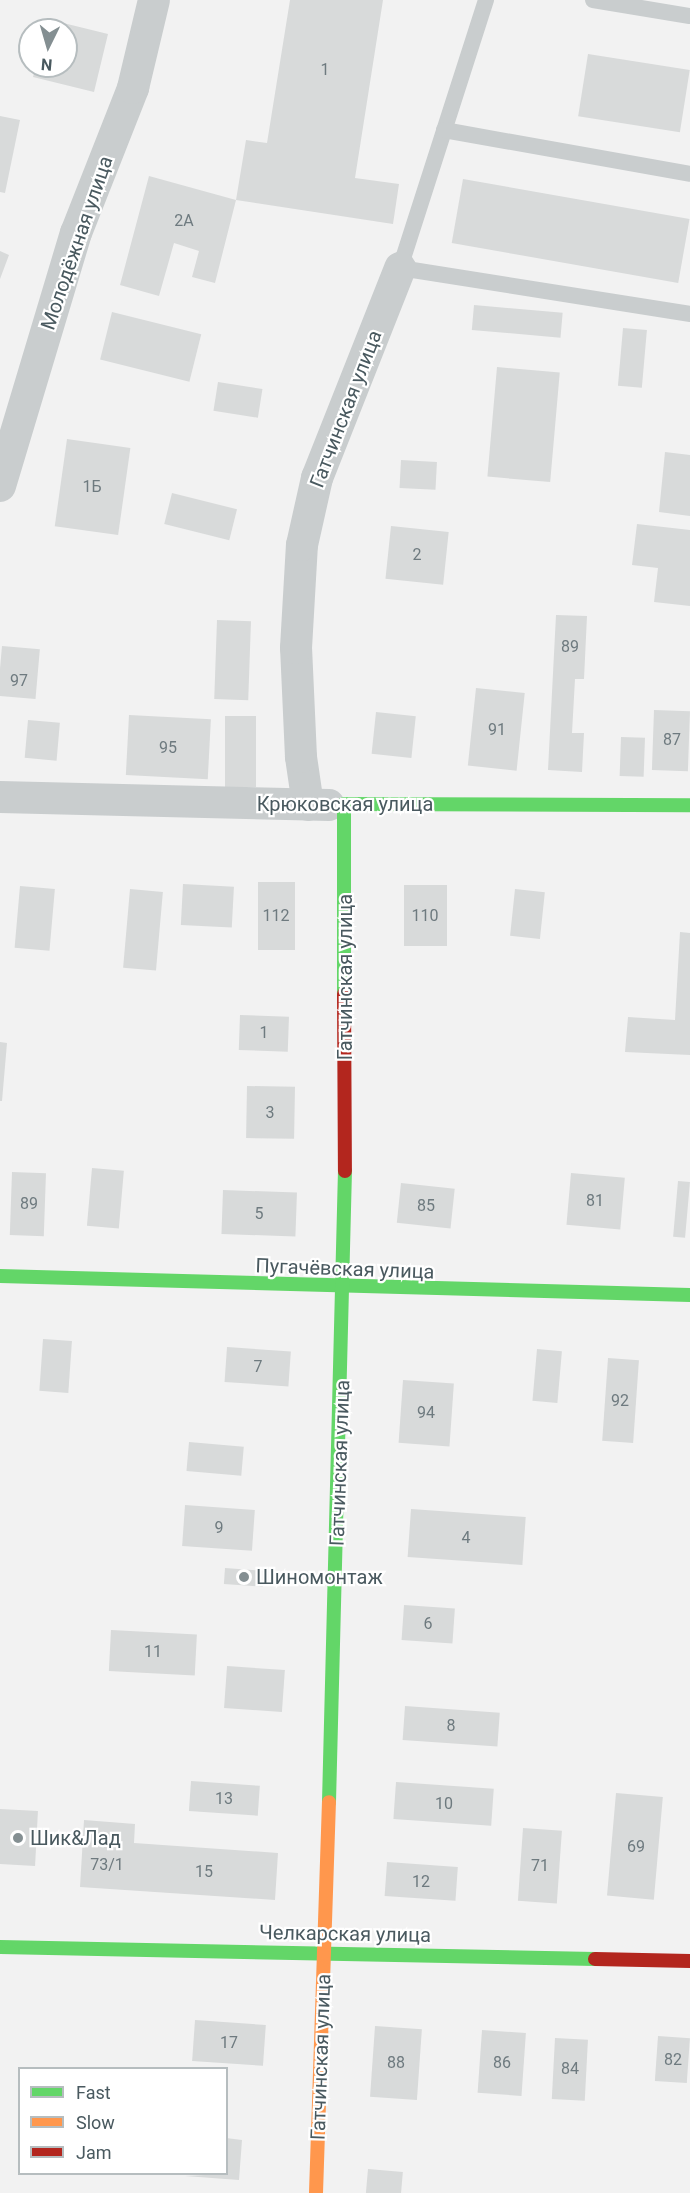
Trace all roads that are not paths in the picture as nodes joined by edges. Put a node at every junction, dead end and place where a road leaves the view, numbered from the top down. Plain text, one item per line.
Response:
1 (154, 0) edge
2 (486, 0) edge
3 (593, 0) edge
4 (690, 16) edge
5 (444, 130) junction
6 (690, 174) edge
7 (400, 268) junction
8 (690, 314) edge
9 (0, 486) edge
10 (0, 797) edge
11 (344, 804) junction
12 (308, 805) junction
13 (690, 805) edge
14 (0, 1276) edge
15 (345, 1289) junction
16 (690, 1295) edge
17 (0, 1947) edge
18 (325, 1953) junction
19 (690, 1961) edge
20 (316, 2193) edge

1 - 9 street, Молодёжная улица
2 - 5 lane
3 - 4 lane
5 - 6 lane
5 - 7 lane
7 - 8 lane
7 - 12 street, Гатчинская улица
10 - 12 street, Крюковская улица
11 - 12 street, Крюковская улица
11 - 13 street, Крюковская улица
11 - 15 street, Гатчинская улица
14 - 15 street, Пугачёвская улица
15 - 16 street, Пугачёвская улица
15 - 18 street, Гатчинская улица
17 - 18 street, Челкарская улица
18 - 19 street, Челкарская улица
18 - 20 street, Гатчинская улица

